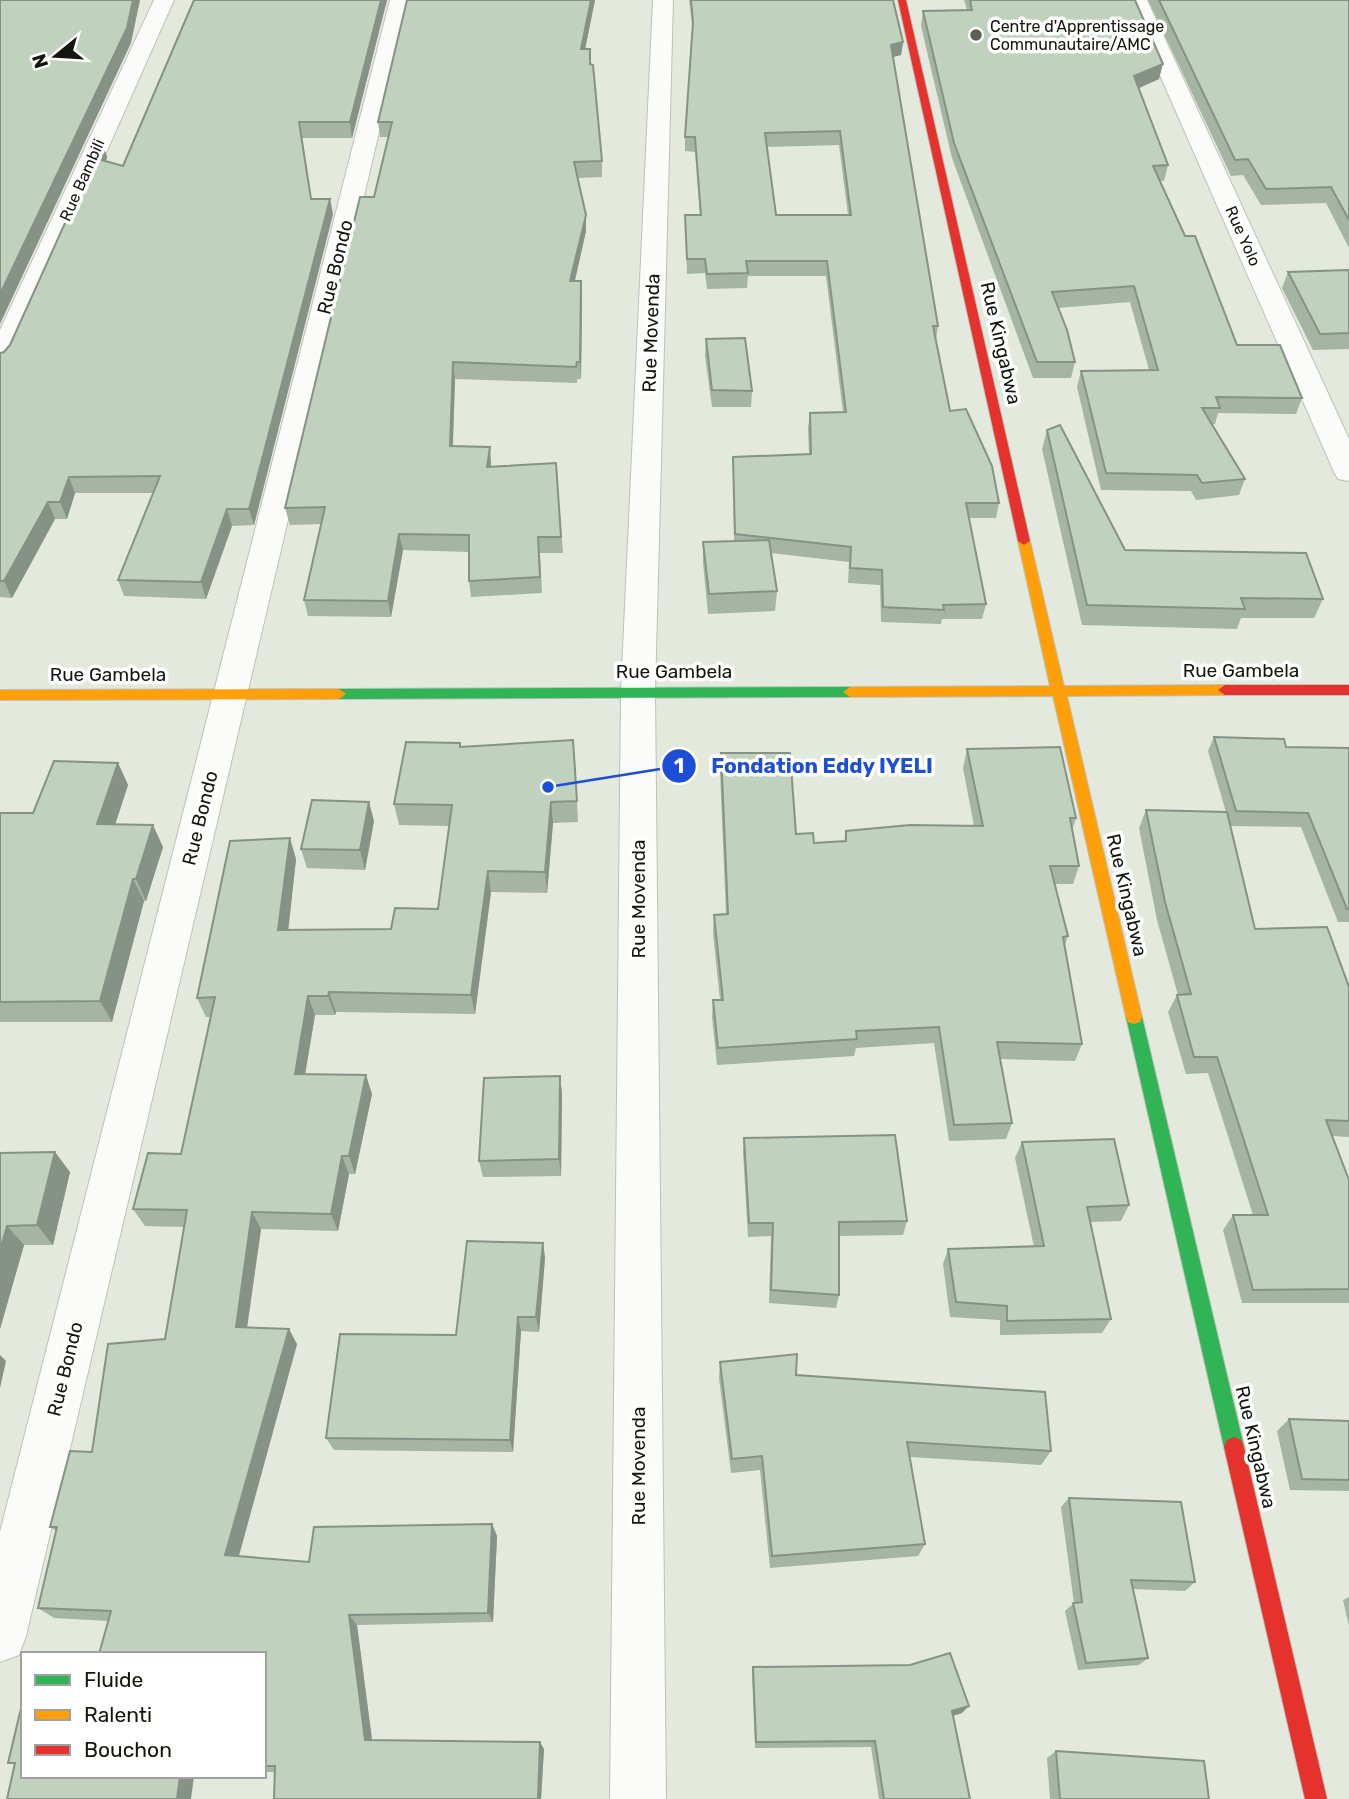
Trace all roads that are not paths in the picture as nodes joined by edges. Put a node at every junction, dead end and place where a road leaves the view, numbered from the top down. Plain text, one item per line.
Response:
1 (164, 0) edge
2 (401, 0) edge
3 (663, 0) edge
4 (902, 0) edge
5 (1137, 0) edge
6 (0, 360) edge
7 (1349, 472) edge
8 (1349, 690) edge
9 (638, 692) junction
10 (1058, 692) junction
11 (0, 695) edge
12 (230, 696) junction
13 (0, 1636) edge
14 (638, 1799) edge
15 (1316, 1799) edge

1 - 6 street, Rue Bambili
2 - 12 street, Rue Bondo
3 - 9 street, Rue Movenda
4 - 10 street, Rue Kingabwa
5 - 7 street, Rue Yolo
8 - 10 street, Rue Gambela
9 - 10 street, Rue Gambela
9 - 12 street, Rue Gambela
9 - 14 street, Rue Movenda
10 - 15 street, Rue Kingabwa
11 - 12 street, Rue Gambela
12 - 13 street, Rue Bondo

